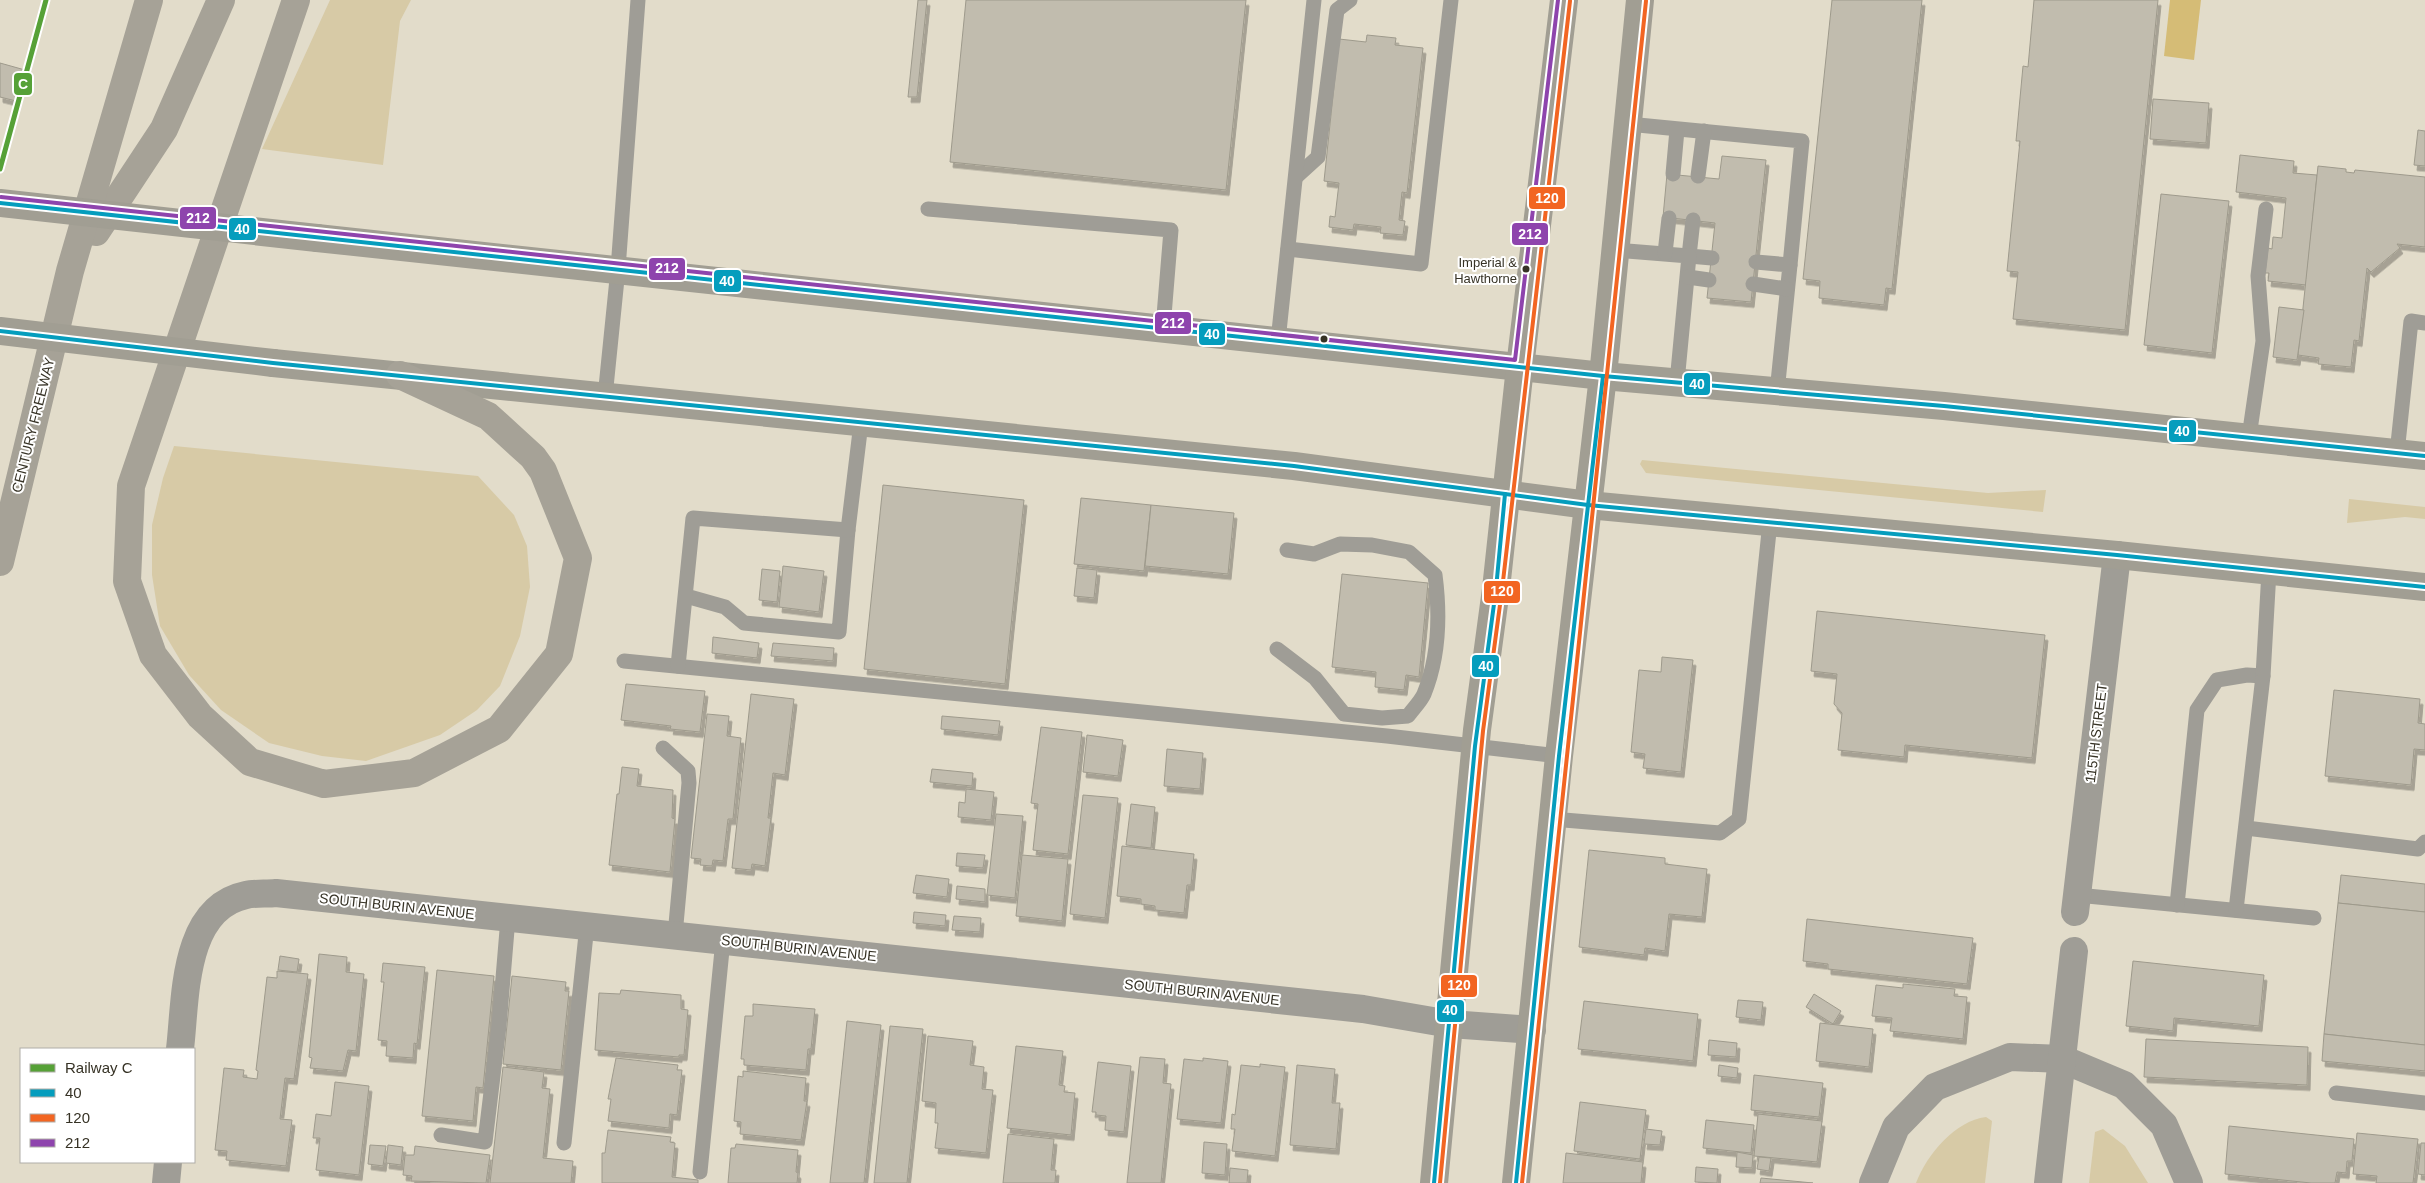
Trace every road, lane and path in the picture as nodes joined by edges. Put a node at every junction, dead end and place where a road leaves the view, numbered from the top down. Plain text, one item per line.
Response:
1 (149, 0) edge
2 (221, 0) edge
3 (296, 0) edge
4 (638, 0) edge
5 (1314, 0) edge
6 (1350, 0) edge
7 (1451, 0) edge
8 (1564, 0) edge
9 (1640, 0) edge
10 (1628, 124) junction
11 (1678, 130) junction
12 (1704, 131) junction
13 (1674, 174) dead end
14 (1698, 176) dead end
15 (1296, 177) junction
16 (0, 203) edge
17 (928, 209) dead end
18 (2266, 209) dead end
19 (1669, 218) dead end
20 (1693, 220) dead end
21 (1288, 249) junction
22 (1615, 250) junction
23 (1665, 253) junction
24 (1690, 256) junction
25 (1712, 258) dead end
26 (1756, 262) dead end
27 (1790, 265) junction
28 (618, 269) junction
29 (70, 271) junction
30 (1688, 277) junction
31 (1709, 280) dead end
32 (1753, 284) dead end
33 (1787, 289) junction
34 (2425, 323) edge
35 (1163, 328) junction
36 (0, 331) edge
37 (1278, 341) junction
38 (1520, 367) junction
39 (400, 375) junction
40 (1604, 376) junction
41 (1678, 382) junction
42 (1777, 392) junction
43 (605, 397) junction
44 (861, 423) junction
45 (2249, 437) junction
46 (2397, 453) junction
47 (2425, 456) edge
48 (1505, 494) junction
49 (1588, 505) junction
50 (1770, 522) junction
51 (848, 530) junction
52 (1287, 550) dead end
53 (2117, 555) junction
54 (0, 562) edge
55 (2269, 571) junction
56 (2425, 587) edge
57 (686, 596) junction
58 (1277, 649) dead end
59 (624, 661) dead end
60 (678, 666) junction
61 (2263, 676) junction
62 (1475, 746) junction
63 (663, 748) dead end
64 (1558, 756) junction
65 (1552, 819) junction
66 (2246, 828) junction
67 (2425, 842) edge
68 (2076, 903) joint
69 (2177, 905) junction
70 (2236, 910) junction
71 (508, 918) junction
72 (2314, 918) dead end
73 (587, 926) junction
74 (675, 935) junction
75 (723, 940) junction
76 (2074, 951) dead end
77 (1450, 1024) junction
78 (1532, 1030) junction
79 (180, 1048) edge
80 (2062, 1059) junction
81 (2336, 1093) dead end
82 (2425, 1102) edge
83 (440, 1135) dead end
84 (564, 1143) dead end
85 (168, 1163) edge
86 (700, 1172) dead end
87 (166, 1183) edge
88 (1434, 1183) edge
89 (1516, 1183) edge
90 (1872, 1183) edge
91 (2048, 1183) edge
92 (2188, 1183) edge

1 - 29 highway, CENTURY FREEWAY
2 - 29 highway
3 - 39 highway
4 - 28 lane
5 - 15 lane
6 - 15 lane
7 - 21 lane
8 - 38 main road
9 - 10 main road
10 - 11 lane
10 - 22 main road
11 - 12 lane
11 - 13 lane
12 - 14 lane
12 - 27 lane
15 - 21 lane
16 - 28 main road, bridge
17 - 35 lane
18 - 45 lane
19 - 23 lane
20 - 24 lane
21 - 37 lane
22 - 23 lane
22 - 40 main road
23 - 24 lane
24 - 25 lane
24 - 30 lane
26 - 27 lane
27 - 33 lane
28 - 35 main road
28 - 43 lane
29 - 54 highway, CENTURY FREEWAY
30 - 31 lane
30 - 41 lane
32 - 33 lane
33 - 42 lane
34 - 46 lane
35 - 37 main road
36 - 39 main road, bridge
37 - 38 main road
38 - 40 main road
38 - 48 main road
39 - 43 main road
40 - 41 main road
40 - 49 main road
41 - 42 main road
42 - 45 main road
43 - 44 main road
44 - 48 main road
44 - 51 lane
45 - 46 main road
46 - 47 main road
48 - 49 main road
48 - 62 main road
49 - 50 main road
49 - 64 main road
50 - 53 main road
50 - 65 lane
51 - 57 lane
51 - 57 lane
52 - 58 lane
53 - 55 main road
53 - 68 street, 115TH STREET
55 - 56 main road
55 - 61 lane
57 - 60 lane
59 - 60 lane
60 - 62 lane
61 - 66 lane
61 - 69 lane
62 - 64 lane
62 - 77 main road
63 - 74 lane
64 - 65 main road
65 - 78 main road
66 - 67 lane
66 - 70 lane
68 - 69 lane
69 - 70 lane
70 - 72 lane
71 - 73 street, SOUTH BURIN AVENUE
71 - 79 street, SOUTH BURIN AVENUE
71 - 83 lane
73 - 74 street, SOUTH BURIN AVENUE
73 - 84 lane
74 - 75 street, SOUTH BURIN AVENUE
75 - 77 street, SOUTH BURIN AVENUE
75 - 86 lane
76 - 80 street
77 - 78 street, SOUTH BURIN AVENUE
77 - 88 main road
78 - 89 main road
80 - 90 street
80 - 91 street
80 - 92 street
81 - 82 lane
85 - 87 street

